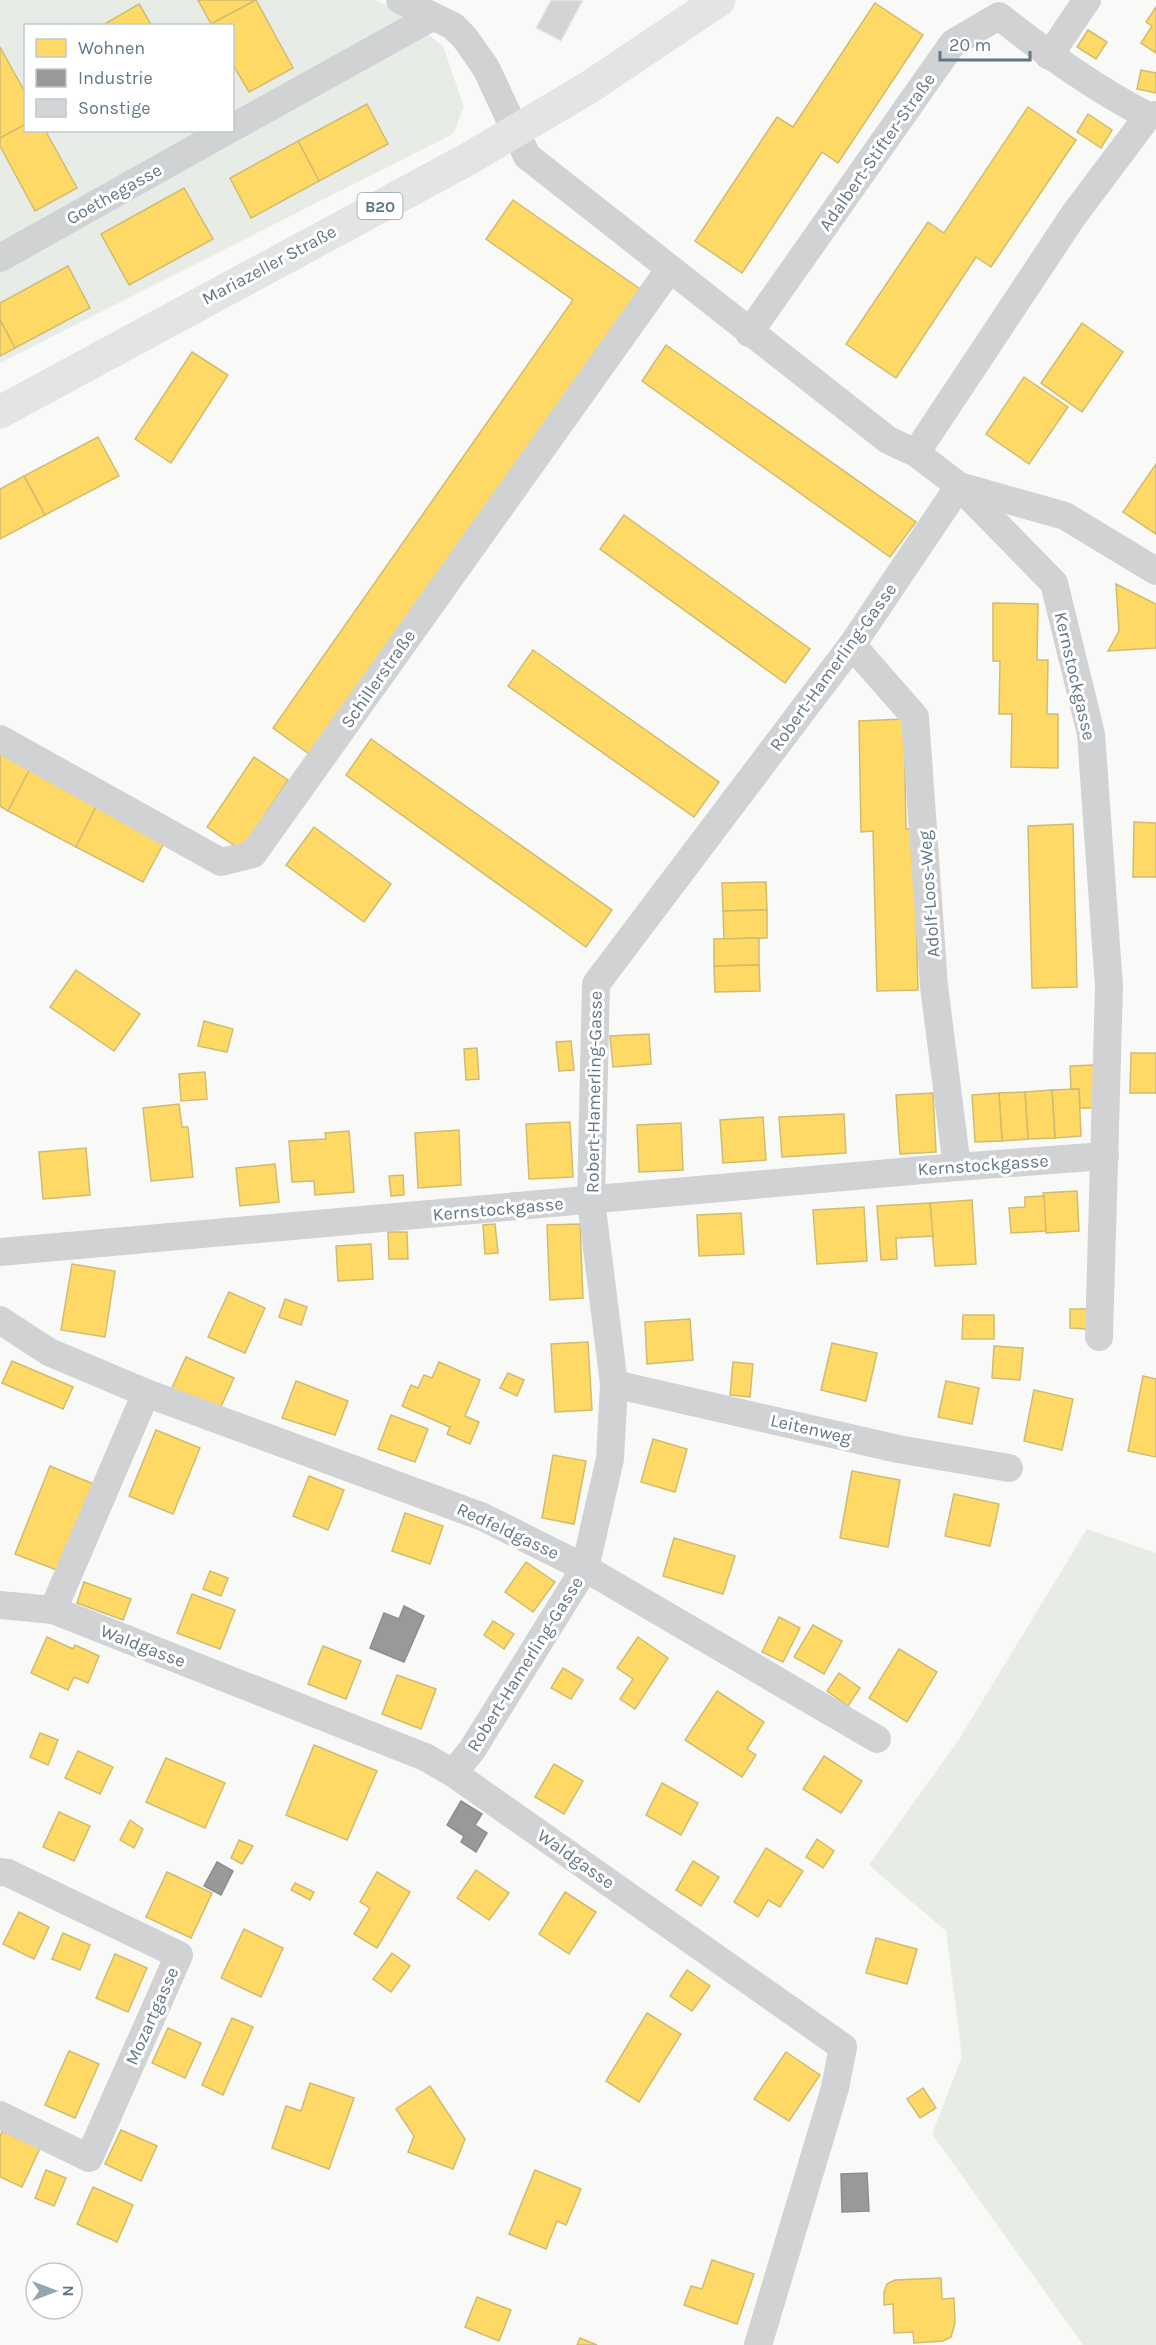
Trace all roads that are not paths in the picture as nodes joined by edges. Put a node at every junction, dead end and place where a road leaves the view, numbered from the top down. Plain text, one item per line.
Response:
1 (400, 0) edge
2 (718, 0) edge
3 (1087, 0) edge
4 (432, 16) junction
5 (1049, 56) junction
6 (1152, 116) edge
7 (234, 127) edge
8 (224, 132) edge
9 (515, 132) junction
10 (0, 258) edge
11 (669, 270) junction
12 (749, 333) junction
13 (0, 412) edge
14 (916, 453) junction
15 (959, 486) junction
16 (1156, 571) edge
17 (852, 645) junction
18 (0, 739) edge
19 (1105, 1156) junction
20 (957, 1167) junction
21 (591, 1201) junction
22 (0, 1252) edge
23 (0, 1320) edge
24 (1099, 1337) dead end
25 (614, 1384) junction
26 (146, 1392) junction
27 (1009, 1468) dead end
28 (585, 1568) junction
29 (0, 1605) edge
30 (53, 1610) junction
31 (877, 1739) dead end
32 (453, 1773) junction
33 (0, 1872) edge
34 (0, 2115) edge
35 (758, 2345) edge

1 - 4 street
2 - 9 main road, Mariazeller Straße / B20
3 - 5 street
4 - 7 street
4 - 9 street
5 - 6 street, Adalbert-Stifter-Straße
5 - 12 street, Adalbert-Stifter-Straße
6 - 14 street, Adalbert-Stifter-Straße
8 - 10 street, Goethegasse
9 - 11 street
9 - 13 main road, Mariazeller Straße / B20
11 - 12 street
11 - 18 street, Schillerstraße
12 - 14 street
14 - 15 street
15 - 16 street
15 - 17 street, Robert-Hamerling-Gasse
15 - 19 street, Kernstockgasse
17 - 20 street, Adolf-Loos-Weg
17 - 21 street, Robert-Hamerling-Gasse
19 - 20 street, Kernstockgasse
19 - 24 street, Kernstockgasse
20 - 21 street, Kernstockgasse
21 - 22 street, Kernstockgasse
21 - 25 street, Robert-Hamerling-Gasse
23 - 26 street, Redfeldgasse
25 - 27 street, Leitenweg
25 - 28 street, Robert-Hamerling-Gasse
26 - 28 street, Redfeldgasse
26 - 30 street
28 - 31 street, Redfeldgasse
28 - 32 street, Robert-Hamerling-Gasse
29 - 30 street, Waldgasse
30 - 32 street, Waldgasse
32 - 35 street, Waldgasse
33 - 34 street, Mozartgasse

